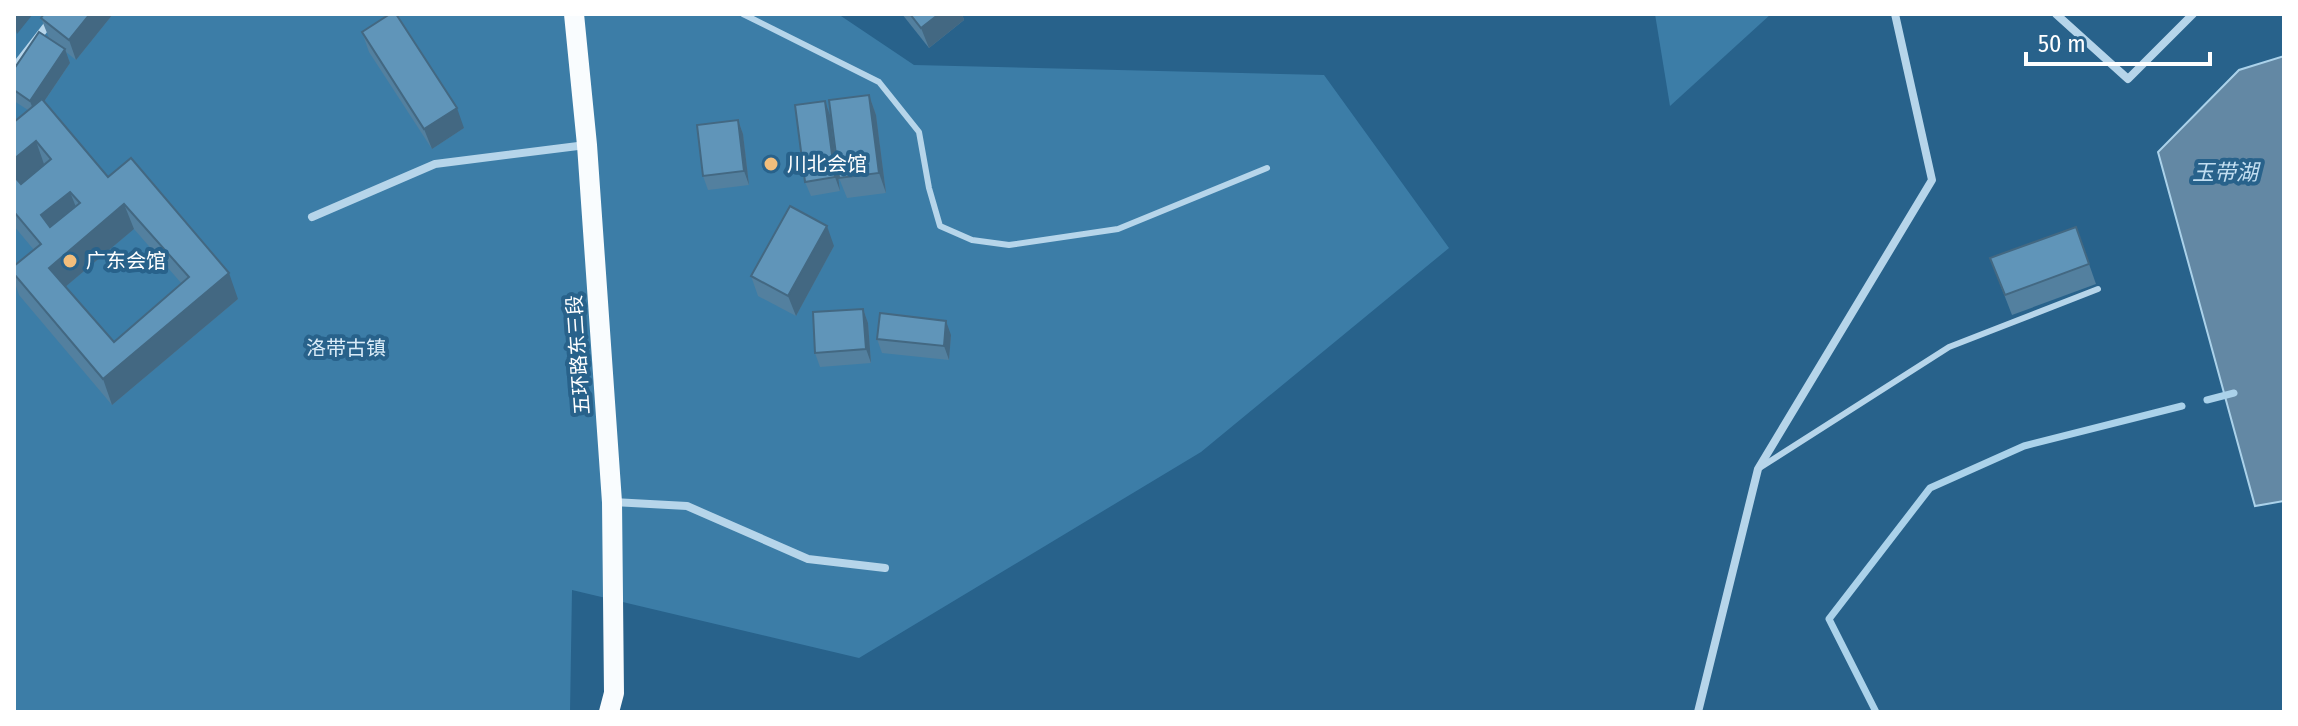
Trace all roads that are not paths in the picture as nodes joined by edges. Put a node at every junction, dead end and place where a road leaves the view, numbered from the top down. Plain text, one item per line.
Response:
1 (56, 14) edge
2 (574, 14) edge
3 (743, 14) edge
4 (1895, 14) edge
5 (2056, 14) edge
6 (2193, 14) edge
7 (14, 68) edge
8 (587, 145) junction
9 (1267, 168) dead end
10 (312, 217) dead end
11 (2098, 289) dead end
12 (1758, 469) junction
13 (612, 502) junction
14 (885, 568) dead end
15 (614, 706) edge
16 (1698, 712) edge

1 - 7 street
2 - 8 main road, 五环路东三段
3 - 9 lane
4 - 12 street
5 - 6 street
8 - 10 street
8 - 13 main road, 五环路东三段
11 - 12 lane
12 - 16 street
13 - 14 street
13 - 15 main road, 五环路东三段

